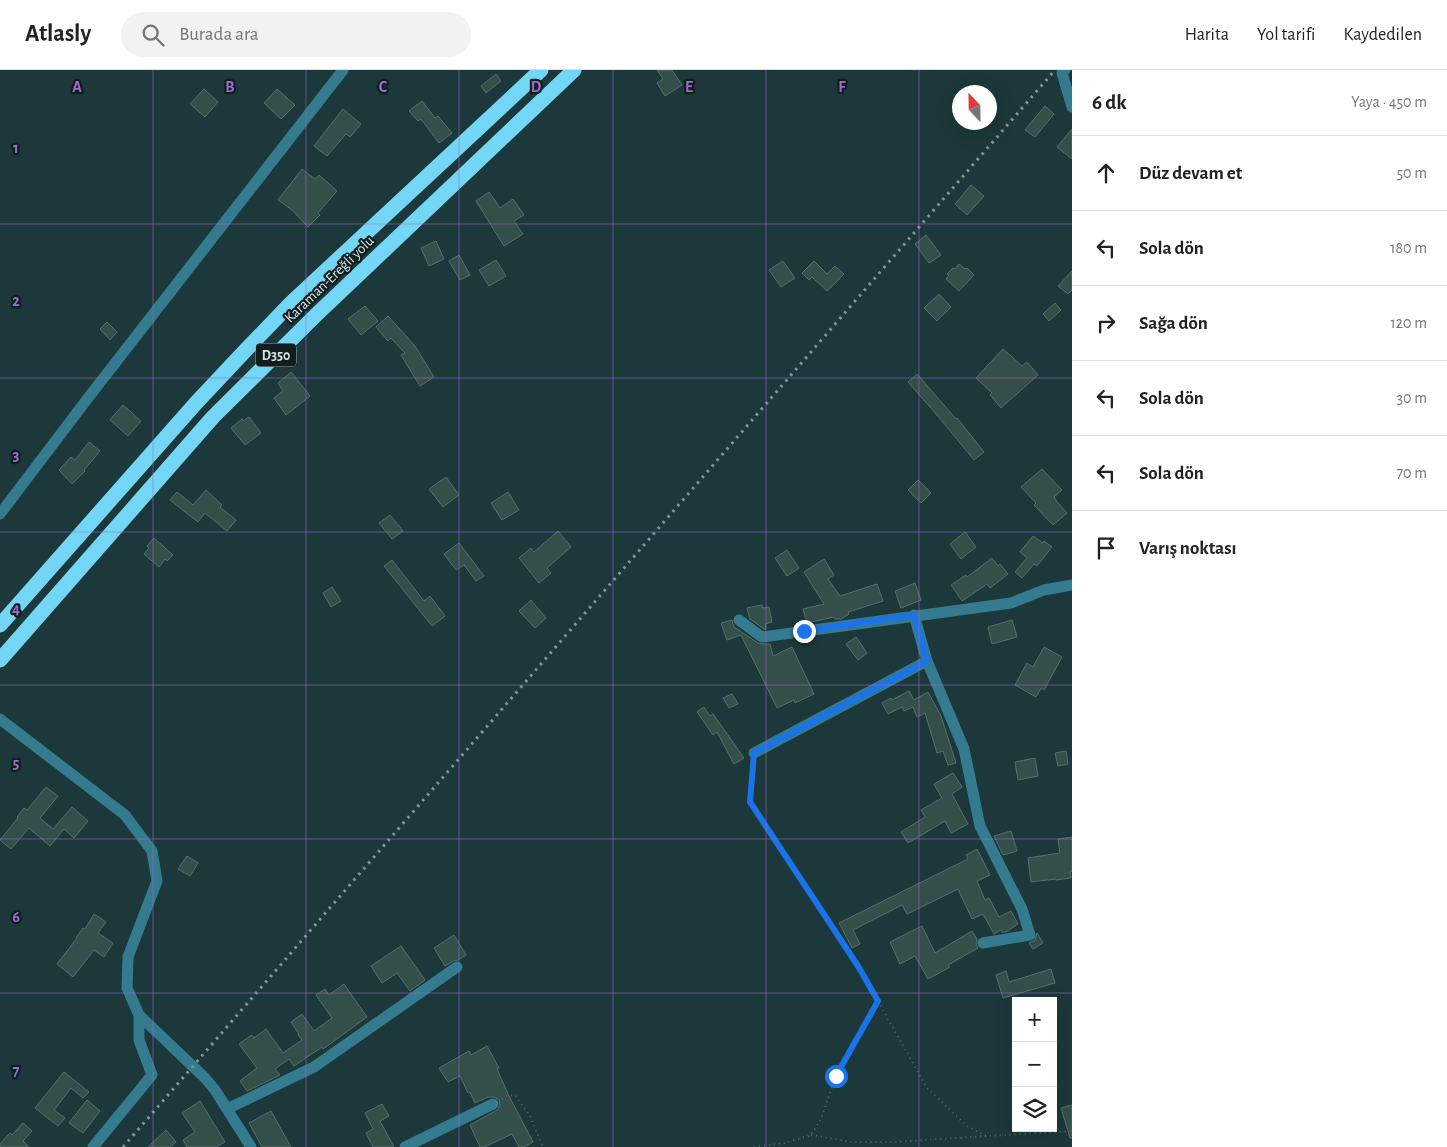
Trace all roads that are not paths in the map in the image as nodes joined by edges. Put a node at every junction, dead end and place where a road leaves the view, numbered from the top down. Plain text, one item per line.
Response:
1 (343, 70) edge
2 (541, 70) edge
3 (574, 70) edge
4 (1065, 70) edge
5 (1072, 107) edge
6 (0, 514) edge
7 (1072, 585) edge
8 (914, 615) junction
9 (740, 620) dead end
10 (0, 625) edge
11 (0, 660) edge
12 (927, 661) junction
13 (0, 719) edge
14 (754, 753) road end
15 (983, 943) dead end
16 (457, 967) dead end
17 (138, 1014) junction
18 (493, 1104) road end
19 (227, 1109) junction
20 (94, 1147) edge
21 (251, 1147) edge
22 (405, 1147) edge

1 - 6 street
2 - 10 highway, Karaman-Ereğli yolu / D350
3 - 11 highway, Karaman-Ereğli yolu / D350
4 - 5 street
7 - 8 street
8 - 9 street
8 - 12 street
12 - 14 street
12 - 15 street
13 - 17 street
16 - 19 street
17 - 19 street
17 - 20 street
18 - 22 street
19 - 21 street

